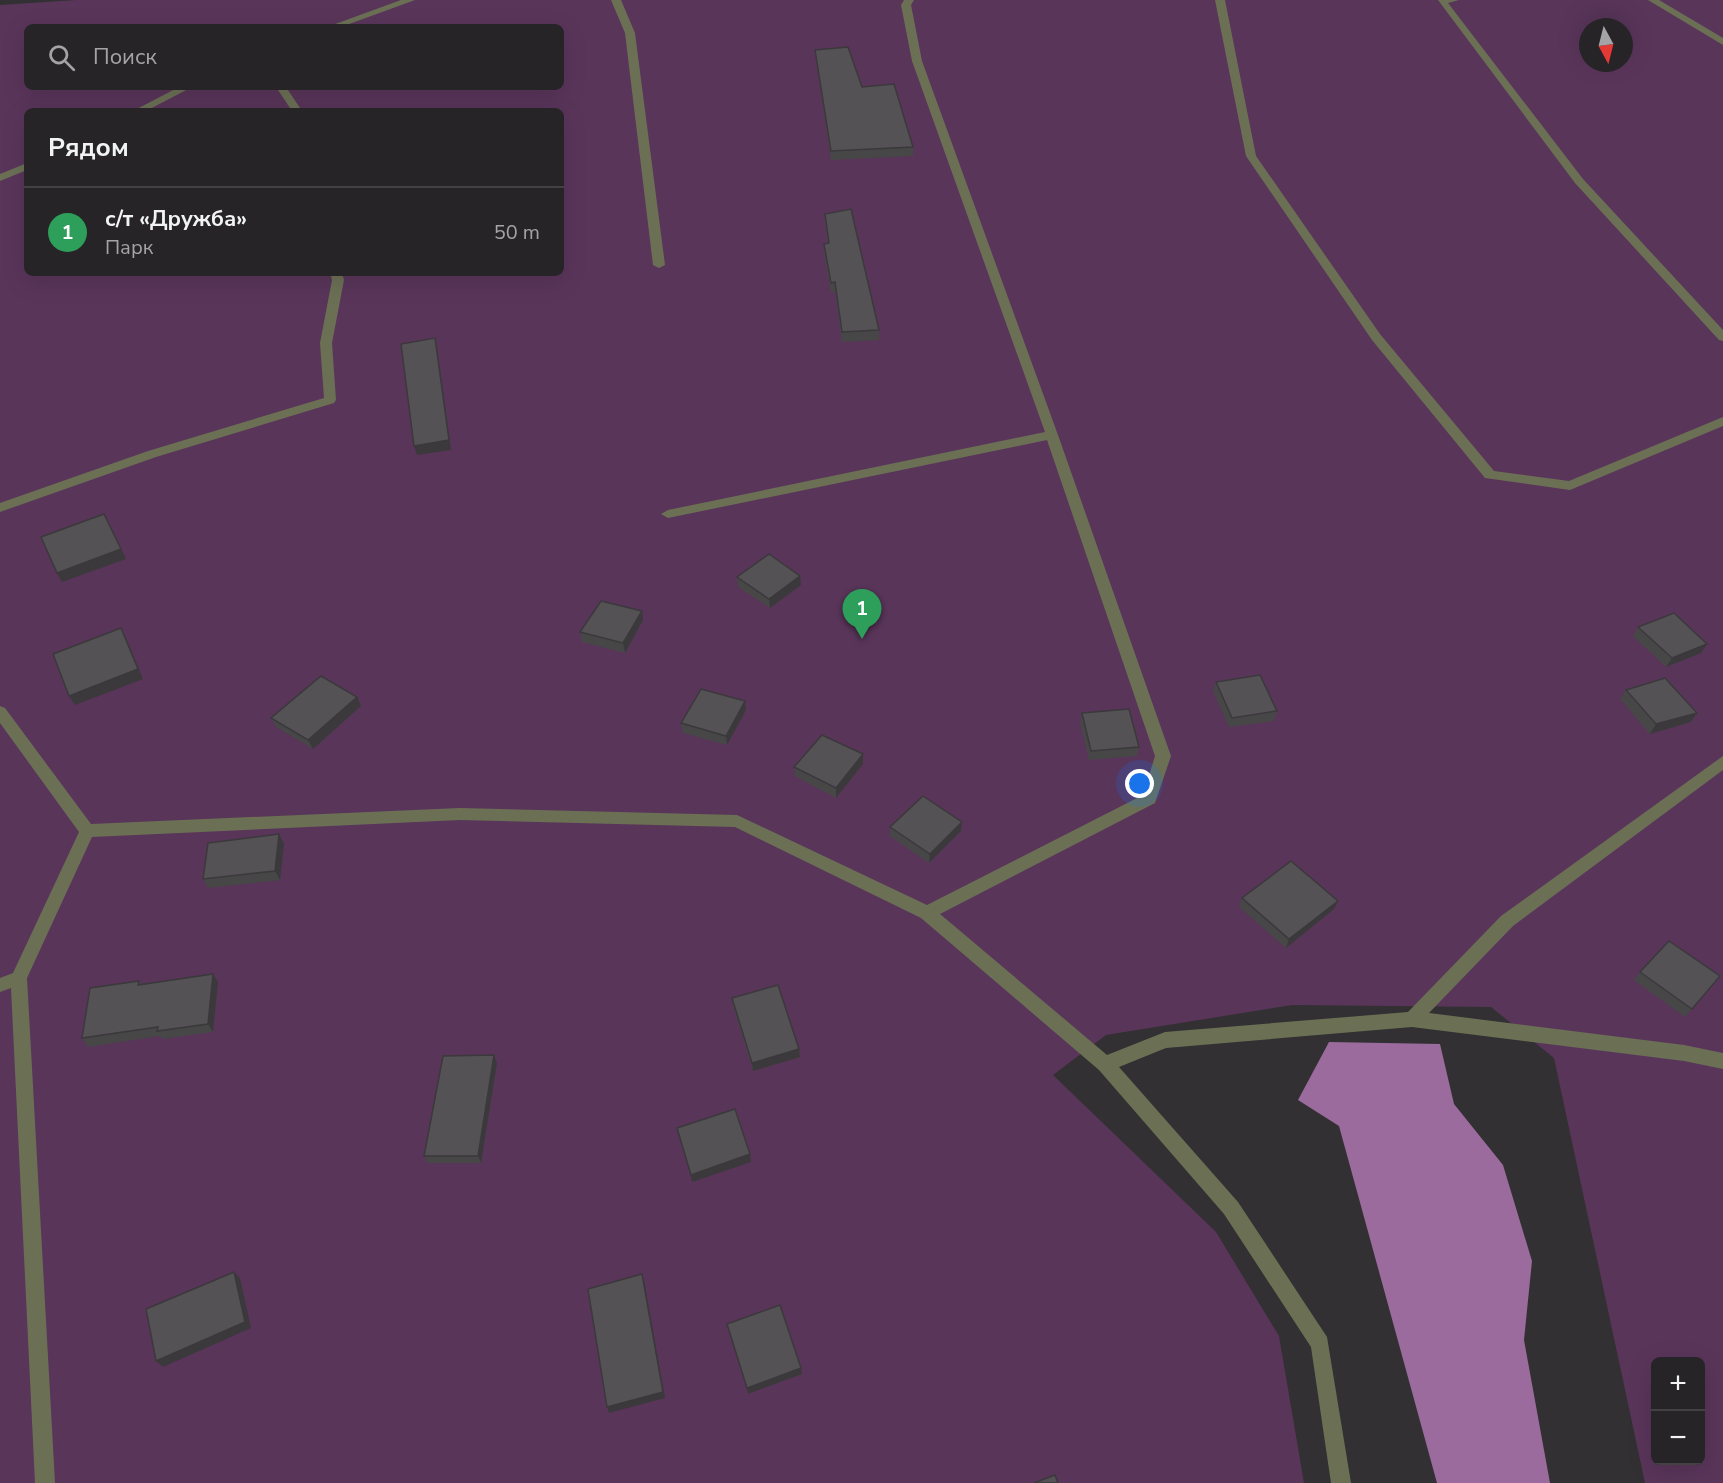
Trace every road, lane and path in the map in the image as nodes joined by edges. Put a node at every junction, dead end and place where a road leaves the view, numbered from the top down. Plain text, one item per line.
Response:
1 (410, 0) edge
2 (616, 0) edge
3 (909, 0) edge
4 (1220, 0) edge
5 (1454, 0) edge
6 (1653, 0) edge
7 (341, 24) edge
8 (1723, 42) edge
9 (181, 90) edge
10 (283, 90) edge
11 (144, 108) edge
12 (295, 108) edge
13 (24, 167) edge
14 (0, 178) edge
15 (659, 265) dead end
16 (337, 276) edge
17 (1723, 337) edge
18 (1723, 421) edge
19 (1052, 435) junction
20 (0, 508) edge
21 (668, 514) dead end
22 (0, 712) edge
23 (1723, 762) edge
24 (87, 831) junction
25 (927, 913) junction
26 (19, 978) junction
27 (0, 985) edge
28 (1412, 1019) junction
29 (1723, 1061) edge
30 (1105, 1065) junction
31 (45, 1483) edge
32 (1341, 1483) edge

1 - 7 street
2 - 15 street
3 - 19 street
4 - 18 street
5 - 17 street
6 - 8 street
9 - 11 street
10 - 12 street
13 - 14 street
16 - 20 street
19 - 21 street
19 - 25 street
22 - 24 street
23 - 28 street
24 - 25 street
24 - 26 street
25 - 30 street
26 - 27 street
26 - 31 street
28 - 29 street
28 - 30 street
30 - 32 street

